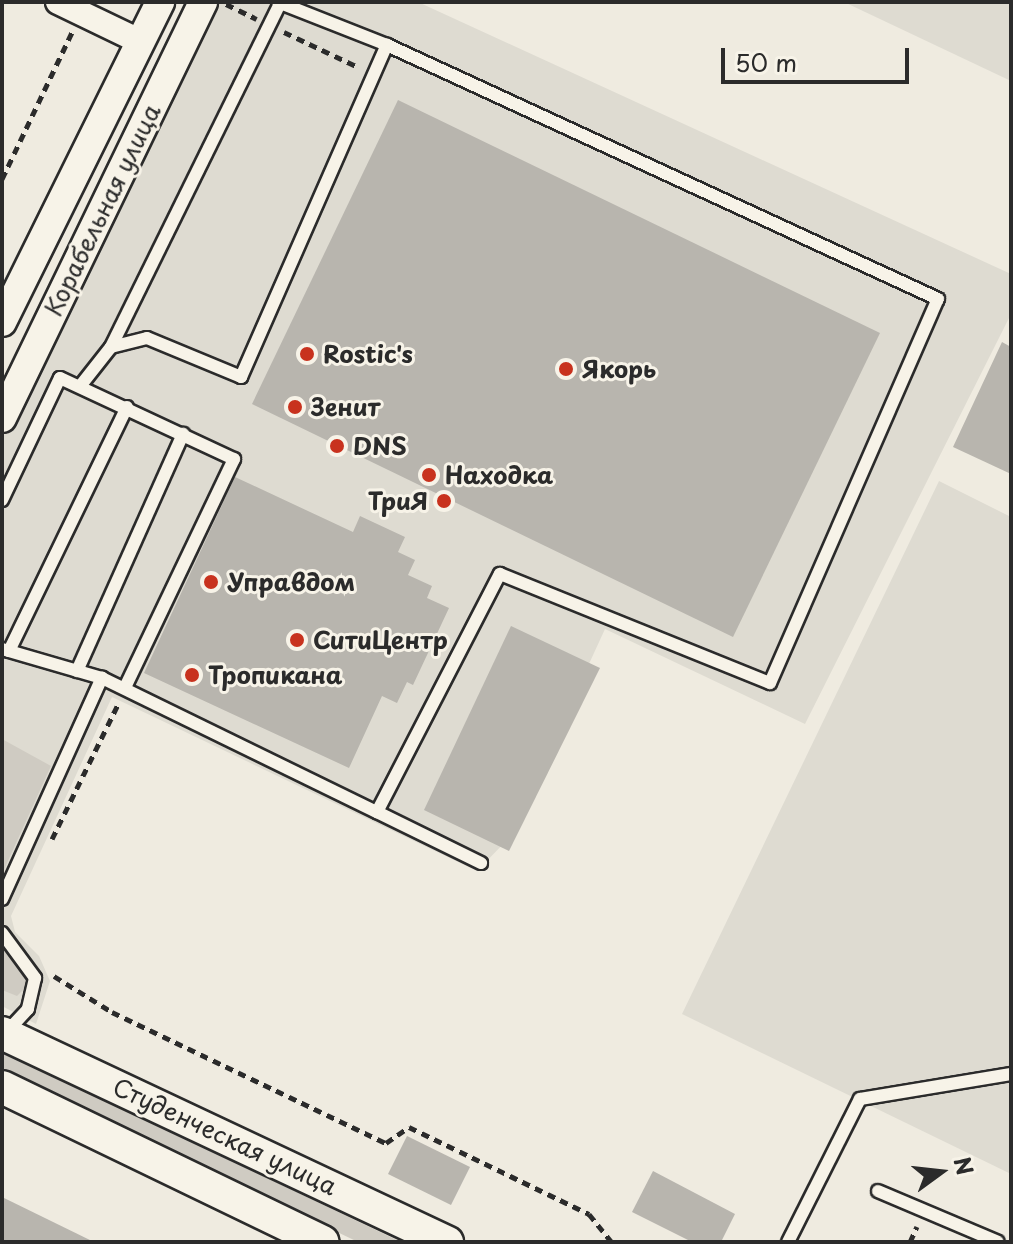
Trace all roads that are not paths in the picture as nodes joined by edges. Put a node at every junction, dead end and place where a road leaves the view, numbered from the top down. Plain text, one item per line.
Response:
1 (58, 2) edge
2 (160, 2) edge
3 (203, 2) edge
4 (279, 3) edge
5 (141, 42) junction
6 (387, 45) junction
7 (2, 322) edge
8 (111, 347) junction
9 (81, 385) junction
10 (127, 407) junction
11 (2, 418) edge
12 (183, 434) junction
13 (2, 500) edge
14 (6, 650) edge
15 (77, 671) junction
16 (102, 678) junction
17 (125, 688) junction
18 (377, 812) junction
19 (481, 863) dead end
20 (2, 899) edge
21 (2, 933) edge
22 (2, 1025) edge
23 (2, 1033) edge
24 (1011, 1074) edge
25 (2, 1087) edge
26 (878, 1191) dead end
27 (323, 1242) edge
28 (447, 1242) edge
29 (788, 1242) edge
30 (998, 1242) edge

1 - 5 street
2 - 5 street, Корабельная улица
3 - 11 street, Корабельная улица
4 - 6 lane
4 - 8 lane
5 - 7 street, Корабельная улица
6 - 8 lane
6 - 18 lane
8 - 9 lane
9 - 10 lane
9 - 13 lane
10 - 12 lane
10 - 14 lane
12 - 15 lane
12 - 17 lane
14 - 15 lane
15 - 16 lane
16 - 17 lane
16 - 20 lane
17 - 18 lane
18 - 19 lane
21 - 22 lane
23 - 28 main road, Студенческая улица
24 - 29 lane
25 - 27 main road
26 - 30 lane

